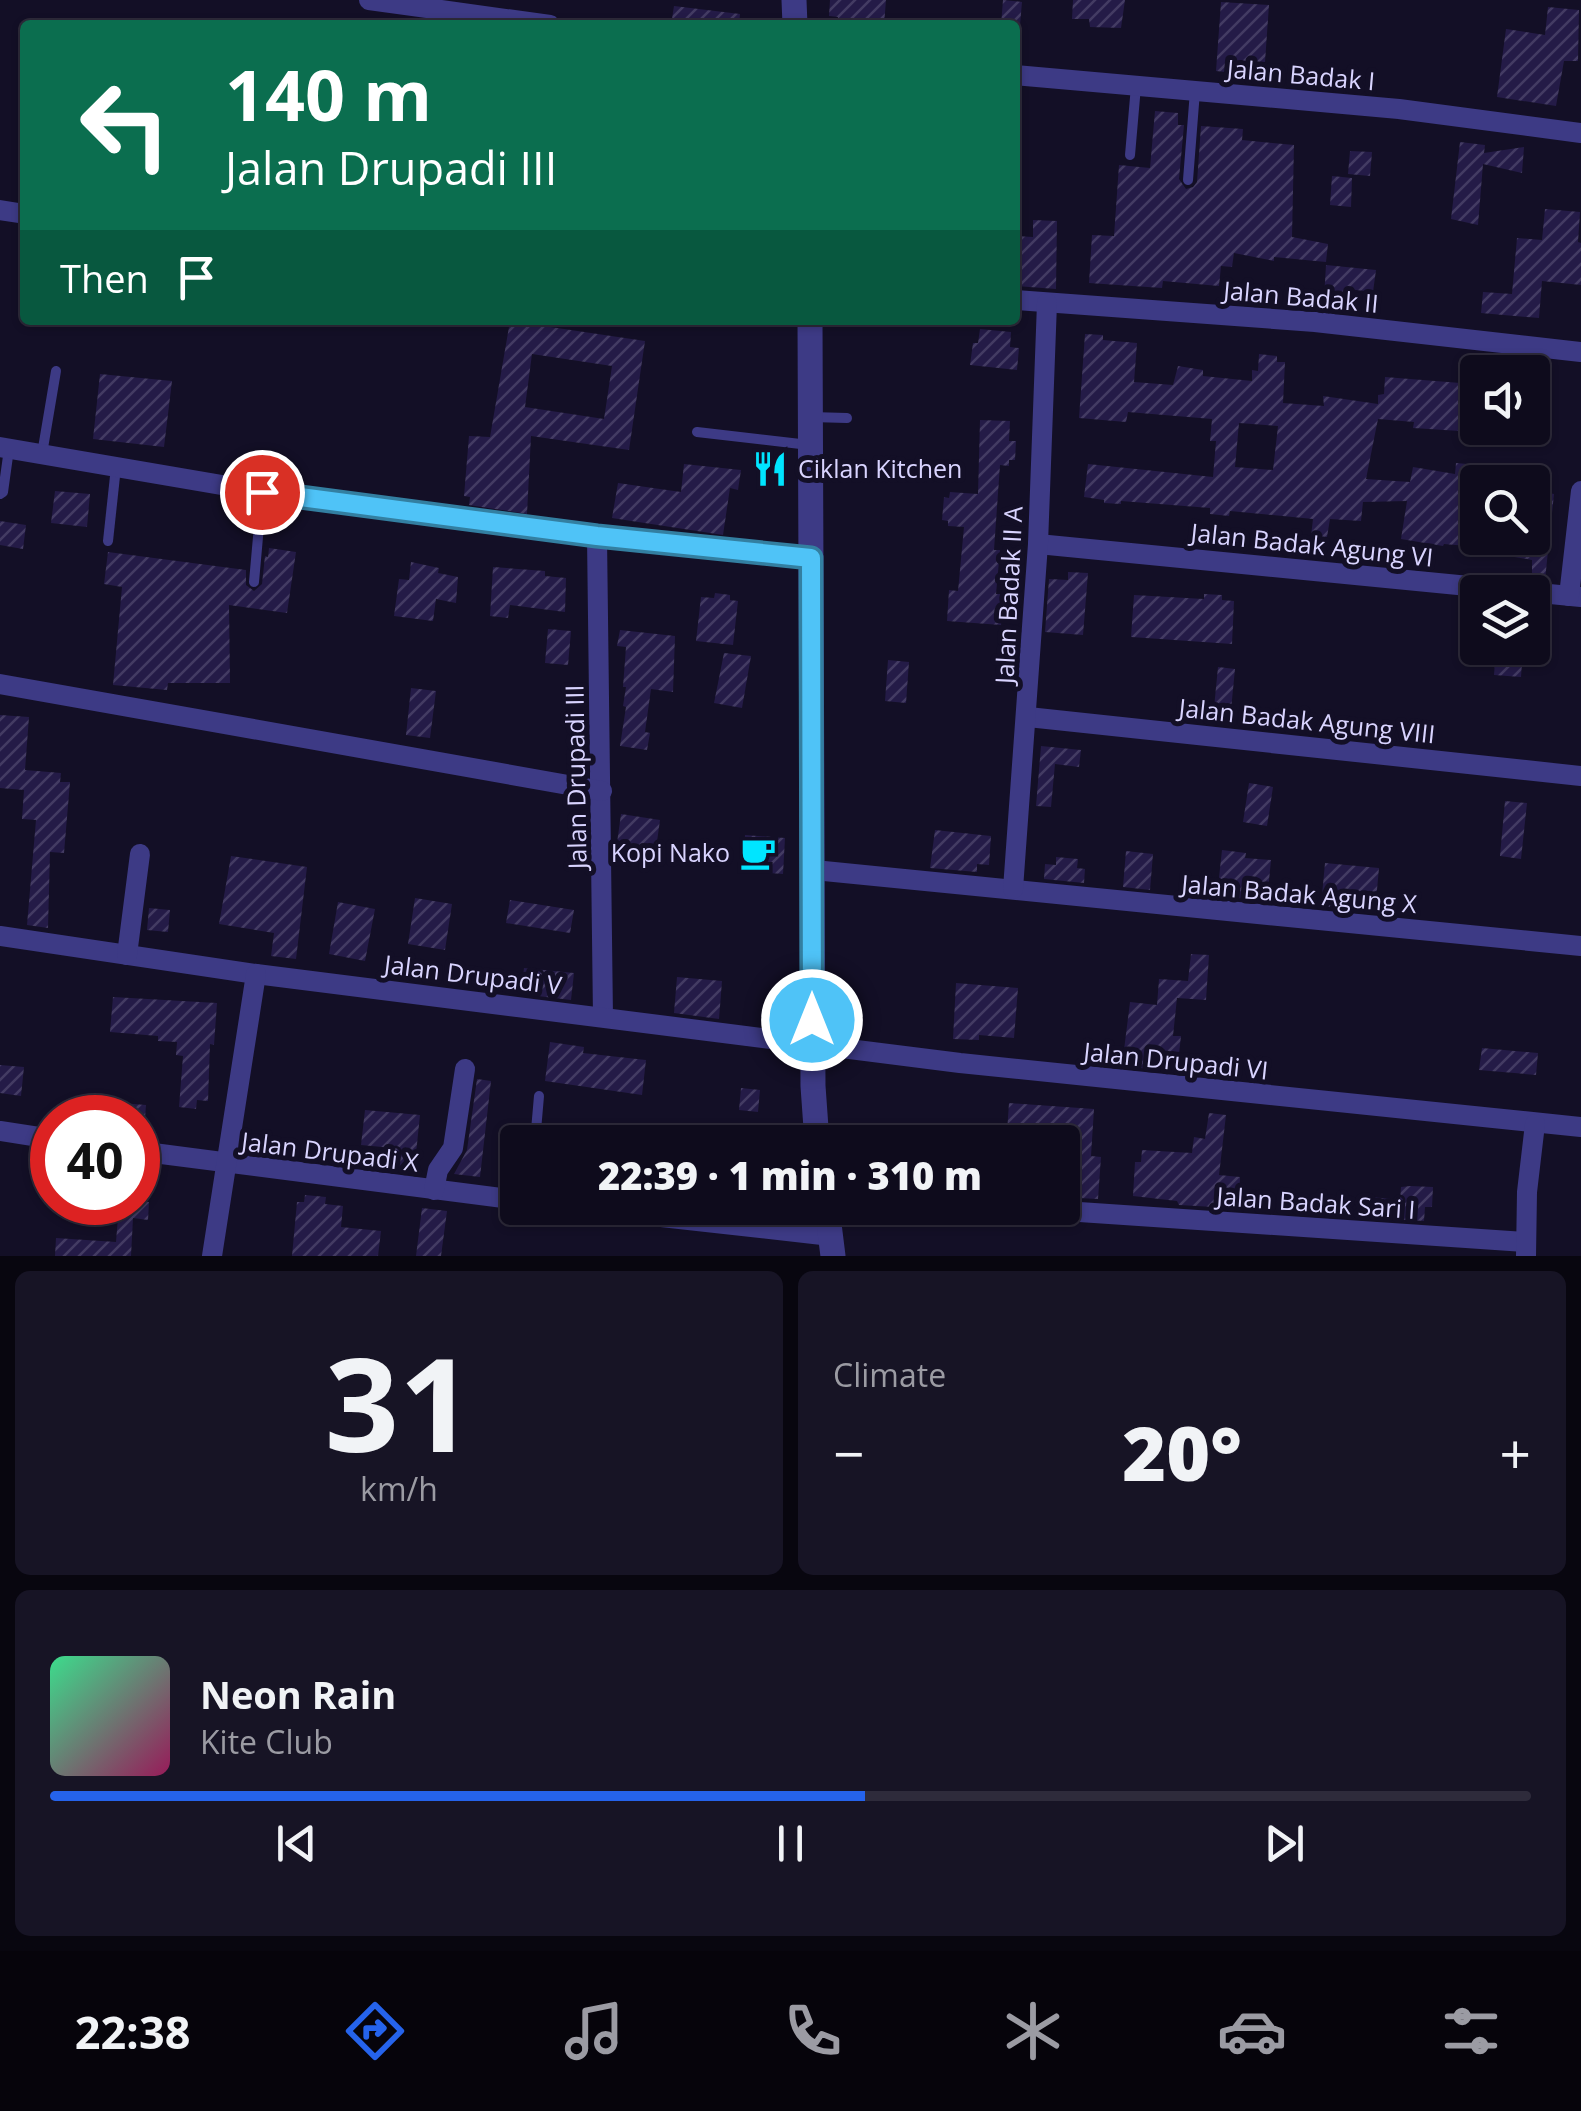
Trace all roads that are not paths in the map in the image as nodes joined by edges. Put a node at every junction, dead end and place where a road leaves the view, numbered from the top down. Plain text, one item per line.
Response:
1 (369, 0) edge
2 (429, 17) edge
3 (474, 20) edge
4 (1020, 76) edge
5 (1136, 86) junction
6 (1195, 91) junction
7 (1581, 133) edge
8 (1130, 155) dead end
9 (1188, 180) dead end
10 (1020, 300) edge
11 (1047, 303) junction
12 (810, 325) edge
13 (1581, 352) edge
14 (56, 371) dead end
15 (810, 416) junction
16 (848, 418) dead end
17 (697, 432) dead end
18 (809, 445) junction
19 (5, 448) edge
20 (42, 455) junction
21 (116, 467) junction
22 (262, 492) junction
23 (1581, 492) edge
24 (0, 494) edge
25 (597, 536) junction
26 (108, 541) dead end
27 (1038, 544) junction
28 (811, 558) junction
29 (254, 582) dead end
30 (1575, 596) edge
31 (0, 684) edge
32 (1028, 717) junction
33 (1581, 776) edge
34 (602, 791) junction
35 (140, 854) dead end
36 (814, 870) junction
37 (1013, 889) junction
38 (1, 936) edge
39 (1581, 946) edge
40 (0, 948) edge
41 (127, 954) junction
42 (256, 974) junction
43 (603, 1017) junction
44 (812, 1044) junction
45 (465, 1068) dead end
46 (538, 1096) dead end
47 (1535, 1124) junction
48 (536, 1125) edge
49 (816, 1125) edge
50 (1581, 1127) edge
51 (0, 1132) edge
52 (30, 1136) edge
53 (160, 1154) edge
54 (224, 1164) junction
55 (434, 1190) junction
56 (500, 1198) edge
57 (1080, 1213) edge
58 (693, 1225) edge
59 (832, 1246) edge
60 (1525, 1249) edge
61 (212, 1256) edge

1 - 2 street
2 - 3 street
4 - 5 street, Jalan Badak I
5 - 6 street, Jalan Badak I
5 - 8 lane
6 - 7 street, Jalan Badak I
6 - 9 lane
10 - 11 street, Jalan Badak II
11 - 13 street, Jalan Badak II
11 - 27 street, Jalan Badak II A
12 - 15 street
14 - 20 lane
15 - 16 lane
15 - 18 street
17 - 18 lane
18 - 28 street
19 - 20 street
19 - 24 lane
20 - 21 street
21 - 22 street
21 - 26 lane
22 - 25 street
22 - 29 lane
23 - 30 street
25 - 28 street
25 - 34 street, Jalan Drupadi III
27 - 30 street, Jalan Badak Agung VI
27 - 32 street, Jalan Badak II A
28 - 36 street
31 - 34 street
32 - 33 street, Jalan Badak Agung VIII
32 - 37 street, Jalan Badak II A
34 - 43 street, Jalan Drupadi III
35 - 41 street
36 - 37 street, Jalan Badak Agung X
36 - 44 street
37 - 39 street, Jalan Badak Agung X
38 - 40 lane
38 - 41 street, Jalan Drupadi V
41 - 42 street, Jalan Drupadi V
42 - 43 street, Jalan Drupadi V
42 - 54 street
43 - 44 street, Jalan Drupadi V
44 - 47 street, Jalan Drupadi VI
44 - 49 street
45 - 55 street
46 - 48 lane
47 - 50 street, Jalan Drupadi VI
47 - 60 street
51 - 52 street
53 - 54 street, Jalan Drupadi X
54 - 55 street, Jalan Drupadi X
54 - 61 street
55 - 56 street, Jalan Drupadi X
57 - 60 street, Jalan Badak Sari I
58 - 59 street

